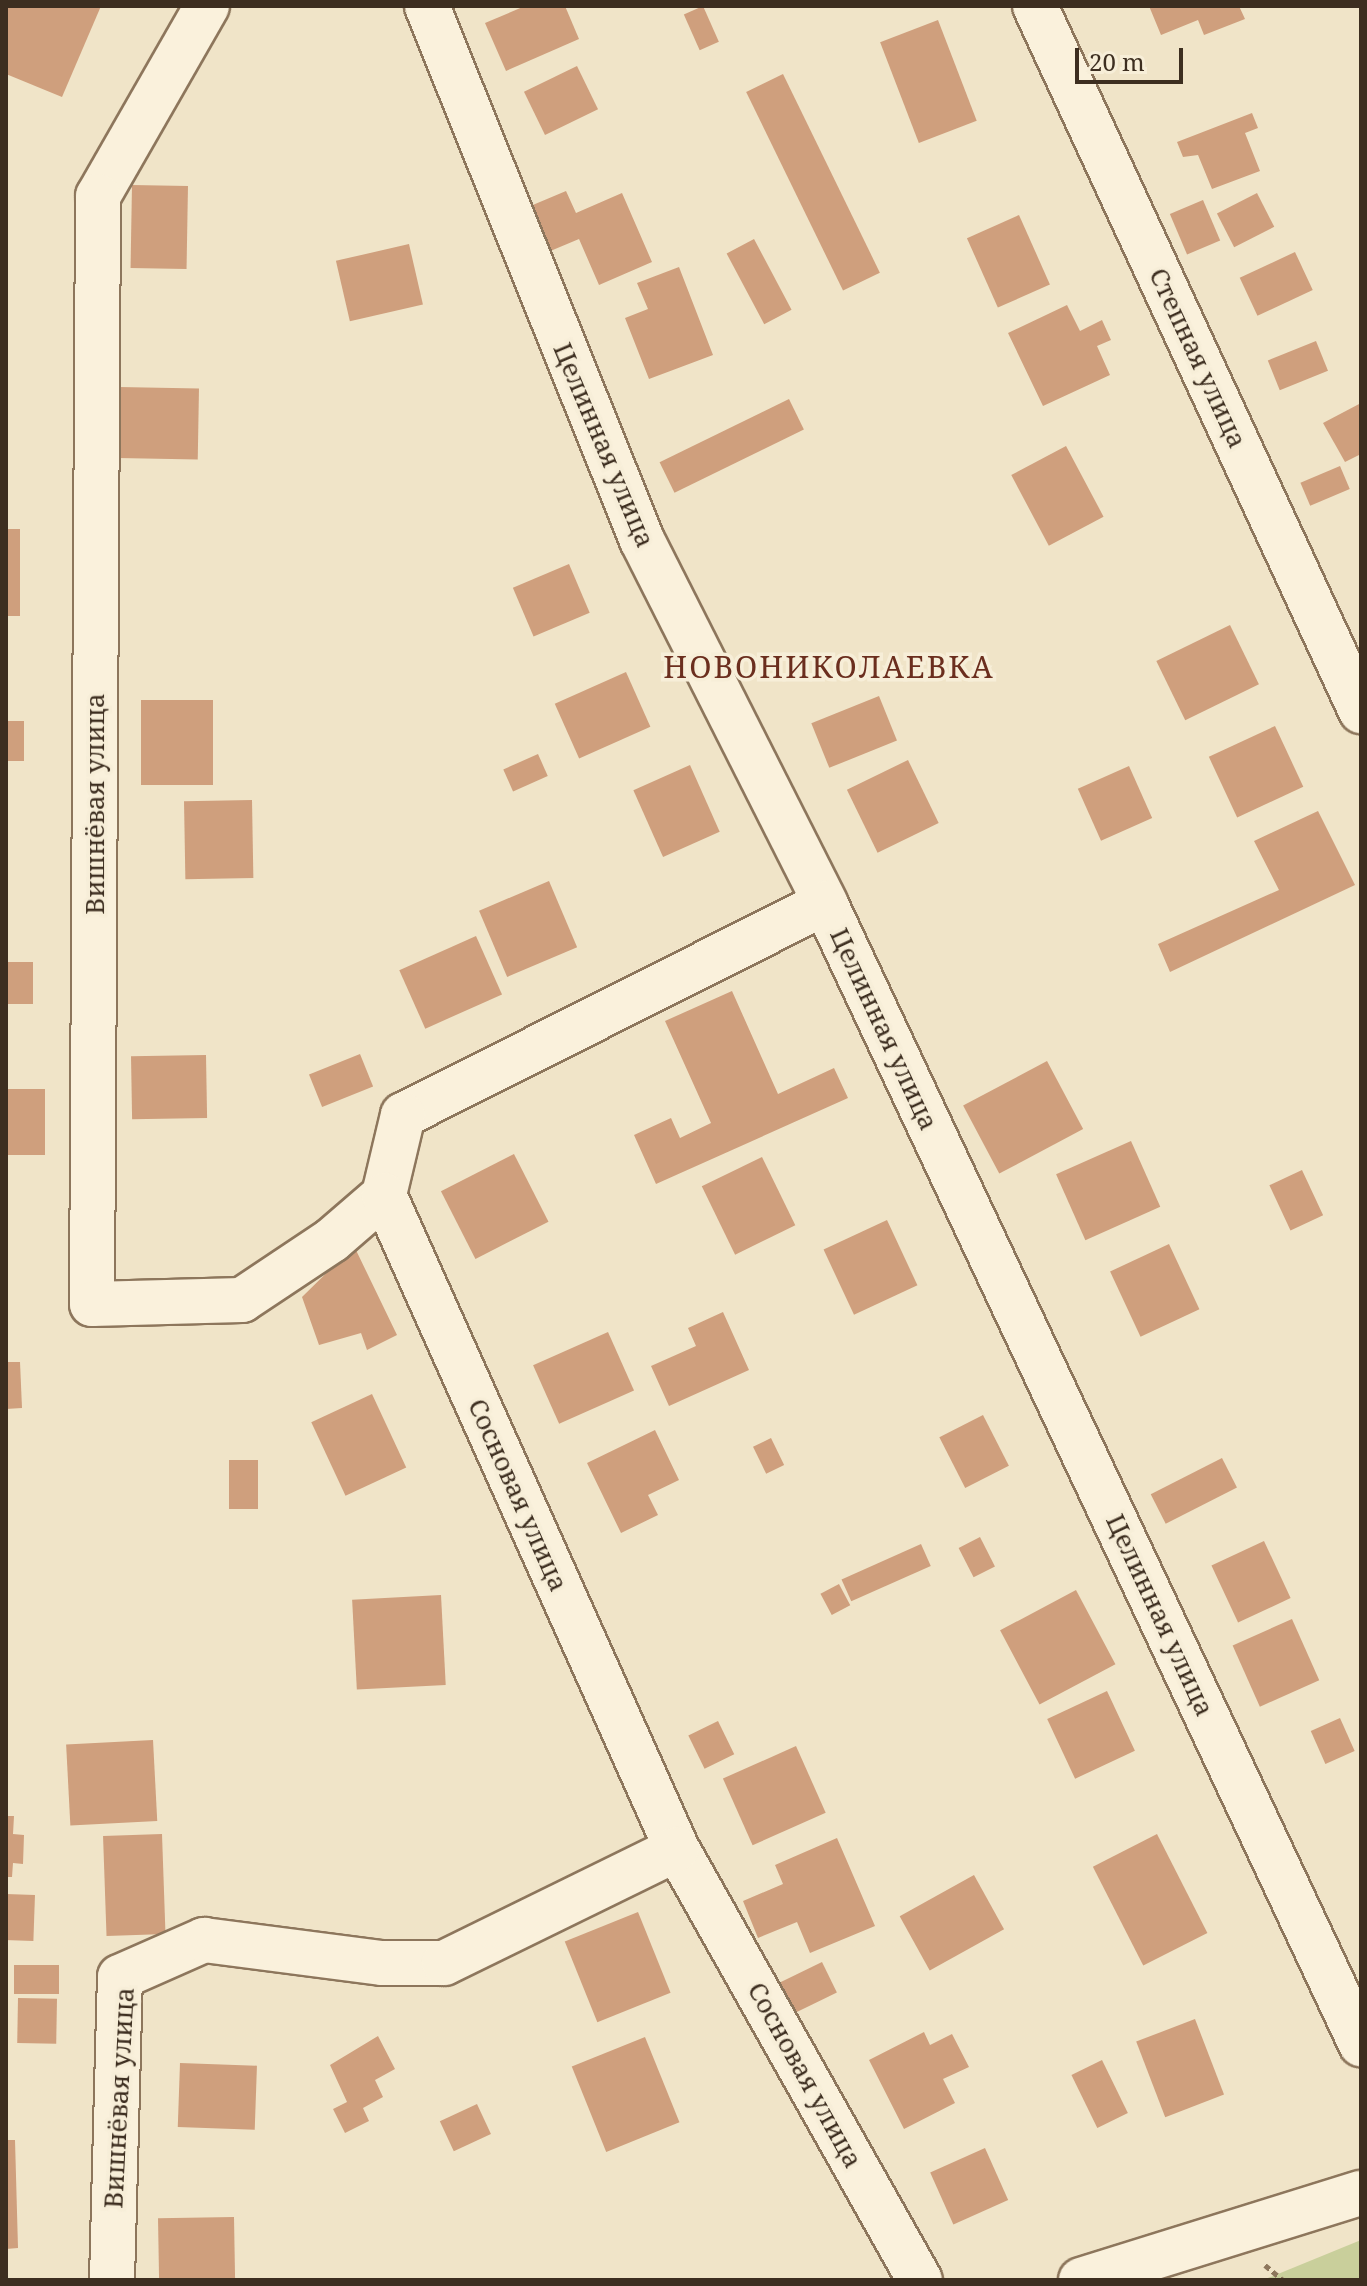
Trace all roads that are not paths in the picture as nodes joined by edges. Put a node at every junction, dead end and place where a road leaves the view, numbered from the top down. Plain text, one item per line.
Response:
1 (207, 6) edge
2 (427, 6) edge
3 (1035, 6) edge
4 (1361, 711) edge
5 (825, 903) junction
6 (384, 1195) junction
7 (677, 1849) junction
8 (1361, 2044) edge
9 (1361, 2193) edge
10 (112, 2280) edge
11 (920, 2280) edge
12 (1081, 2280) edge

1 - 6 street, Вишнёвая улица
2 - 5 street, Целинная улица
3 - 4 street, Степная улица
5 - 6 street
5 - 8 street, Целинная улица
6 - 7 street, Сосновая улица
7 - 10 street, Вишнёвая улица
7 - 11 street, Сосновая улица
9 - 12 street

